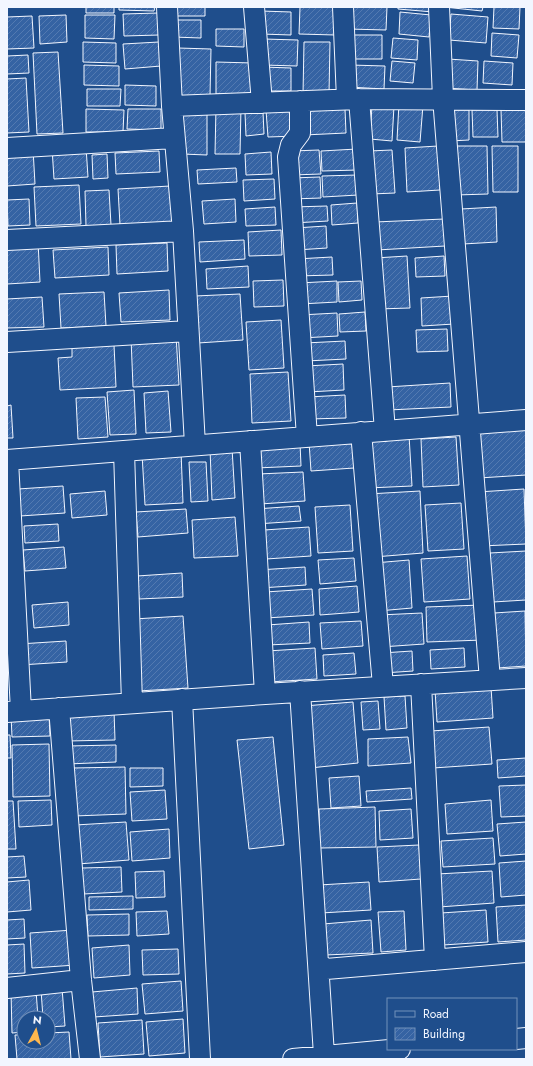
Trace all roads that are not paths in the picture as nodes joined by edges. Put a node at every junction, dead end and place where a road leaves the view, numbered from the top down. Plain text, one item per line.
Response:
1 (167, 7) edge
2 (254, 7) edge
3 (343, 7) edge
4 (439, 7) edge
5 (526, 87) edge
6 (443, 98) junction
7 (353, 99) junction
8 (526, 100) edge
9 (300, 101) junction
10 (262, 103) junction
11 (172, 106) junction
12 (174, 138) junction
13 (7, 148) edge
14 (183, 231) junction
15 (7, 240) edge
16 (188, 331) junction
17 (7, 342) edge
18 (526, 420) edge
19 (469, 424) junction
20 (385, 430) junction
21 (361, 432) junction
22 (307, 436) junction
23 (250, 441) junction
24 (195, 445) junction
25 (124, 451) junction
26 (7, 460) edge
27 (526, 678) edge
28 (490, 680) junction
29 (421, 684) junction
30 (383, 686) junction
31 (300, 691) junction
32 (265, 694) junction
33 (182, 699) junction
34 (132, 703) junction
35 (59, 708) junction
36 (14, 712) edge
37 (526, 952) edge
38 (435, 960) junction
39 (318, 964) junction
40 (81, 980) junction
41 (7, 988) edge
42 (390, 1050) edge
43 (332, 1056) edge
44 (90, 1059) edge
45 (200, 1059) edge
46 (293, 1059) edge

1 - 11 street
2 - 10 street
3 - 7 street
4 - 6 street
5 - 8 street
6 - 7 street
6 - 8 street
6 - 19 street
7 - 9 street
7 - 20 street
9 - 10 street
9 - 22 street
10 - 11 street
11 - 12 street
12 - 13 street
12 - 14 street
14 - 15 street
14 - 16 street
16 - 17 street
16 - 24 street
18 - 19 street
19 - 20 street
19 - 28 street
20 - 21 street
21 - 22 street
21 - 30 street
22 - 23 street
23 - 24 street
23 - 32 street
24 - 25 street
25 - 26 street
25 - 34 street
26 - 36 street
27 - 28 street
28 - 29 street
29 - 30 street
29 - 38 street
30 - 31 street
31 - 32 street
31 - 39 street
32 - 33 street
33 - 34 street
33 - 45 street
34 - 35 street
35 - 36 street
35 - 40 street
37 - 38 street
38 - 39 street
39 - 43 street
40 - 41 street
40 - 44 street
42 - 43 street
43 - 46 street

